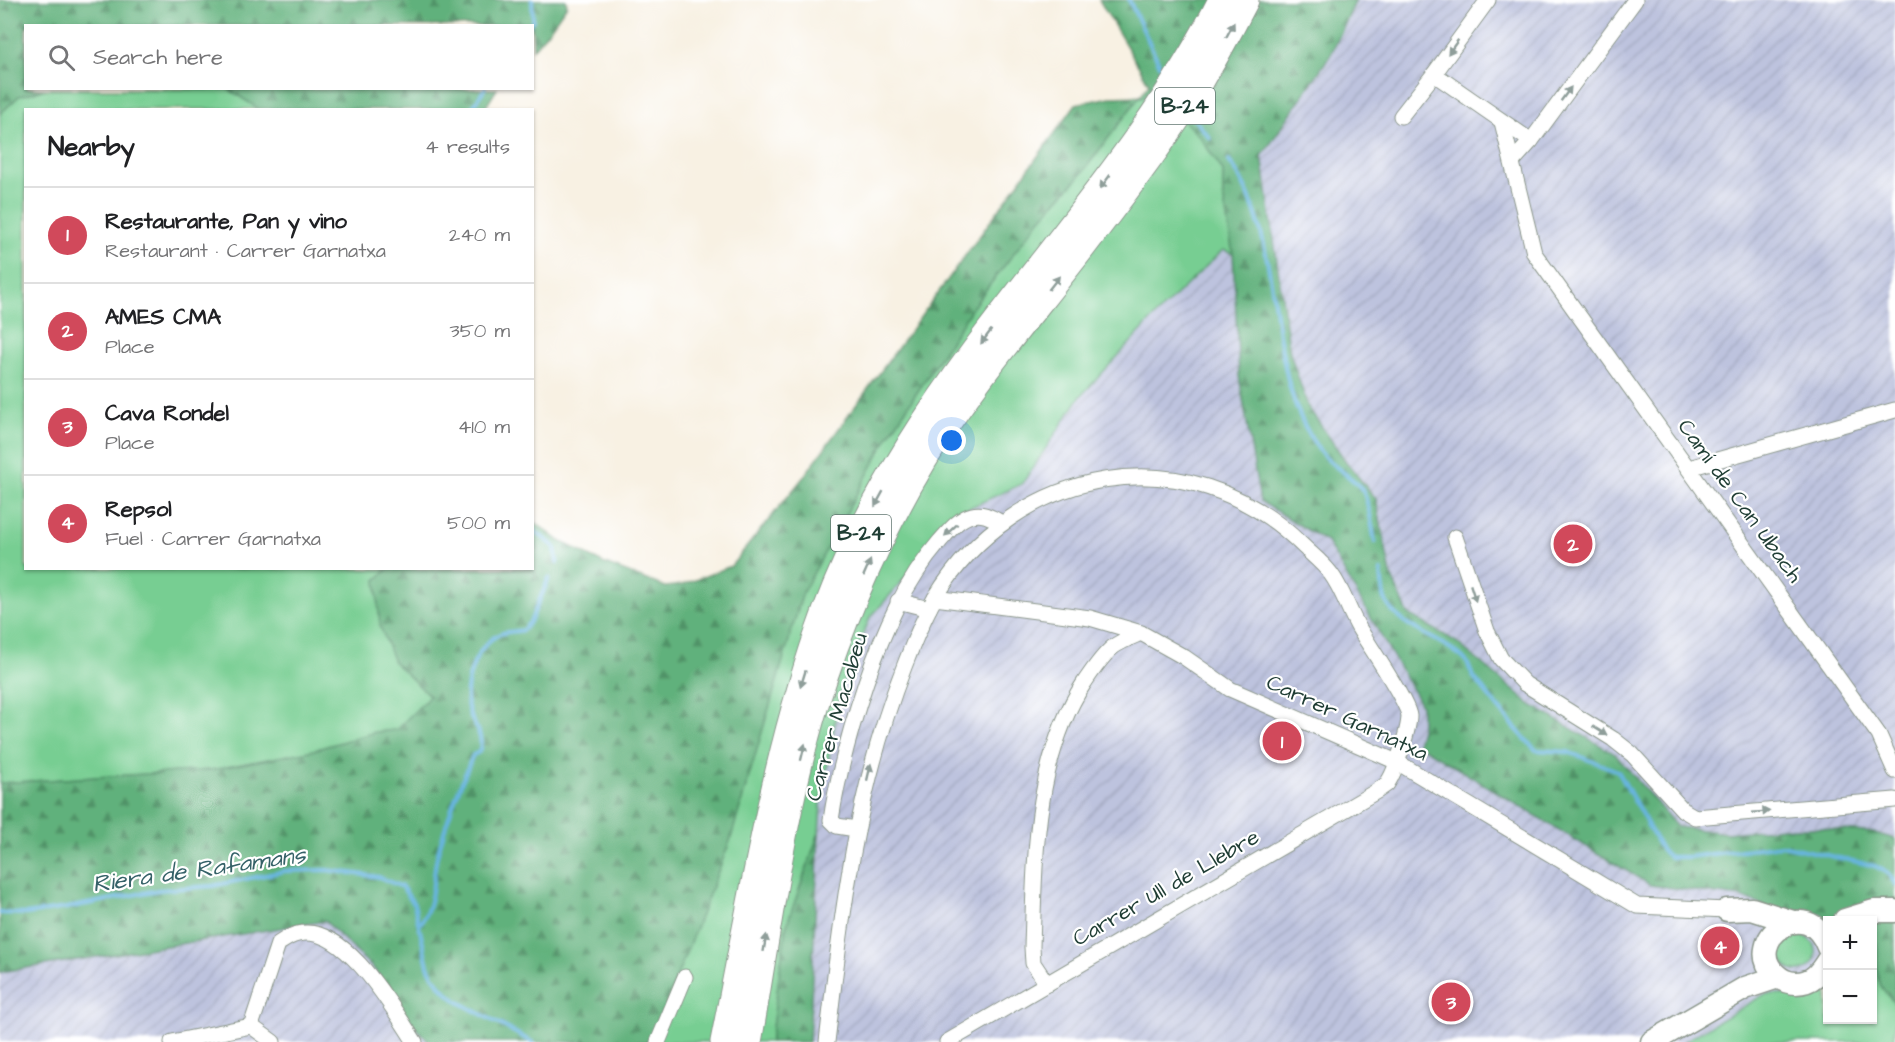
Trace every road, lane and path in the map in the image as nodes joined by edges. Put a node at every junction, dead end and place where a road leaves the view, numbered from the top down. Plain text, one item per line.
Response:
1 (1222, 0) edge
2 (1245, 0) edge
3 (1488, 0) edge
4 (1635, 0) edge
5 (1207, 52) junction
6 (1434, 74) junction
7 (1401, 116) dead end
8 (1502, 122) junction
9 (1531, 141) junction
10 (1147, 143) junction
11 (1513, 161) junction
12 (1895, 410) edge
13 (1689, 468) junction
14 (1002, 523) junction
15 (1455, 537) dead end
16 (898, 601) junction
17 (932, 603) junction
18 (1141, 633) junction
19 (1397, 762) junction
20 (1895, 771) edge
21 (1895, 800) edge
22 (856, 829) junction
23 (1895, 901) edge
24 (1727, 910) junction
25 (1884, 916) edge
26 (1793, 922) junction
27 (1823, 933) edge
28 (1770, 961) junction
29 (1823, 969) edge
30 (685, 977) dead end
31 (1047, 984) junction
32 (251, 1026) junction
33 (172, 1042) edge
34 (273, 1042) edge
35 (416, 1042) edge
36 (658, 1042) edge
37 (724, 1042) edge
38 (748, 1042) edge
39 (827, 1042) edge
40 (947, 1042) edge
41 (1652, 1042) edge

1 - 5 highway, B-24
5 -> 2 highway, B-24
3 -> 6 street
9 -> 4 street
5 - 10 highway, B-24
6 - 7 street
6 - 8 street
8 - 9 street
8 - 11 street, Camí de Can Ubach
9 - 11 street
10 -> 37 highway, B-24
38 -> 10 highway, B-24
11 - 13 street, Camí de Can Ubach
12 - 13 street
13 - 20 street, Camí de Can Ubach
14 -> 16 street, Carrer Macabeu
14 - 17 street, Carrer Macabeu
14 - 19 street, Carrer Macabeu
15 -> 21 street
16 - 17 street
16 - 22 street, Carrer Macabeu
17 - 18 street, Carrer Garnatxa
22 -> 17 street, Carrer Macabeu
18 - 19 street, Carrer Garnatxa
18 - 31 street
19 - 24 street, Carrer Garnatxa
19 - 31 street, Carrer Ull de Llebre
22 - 39 street, Carrer Macabeu
23 - 25 street
24 - 26 main road
24 - 28 main road
26 - 27 main road
26 - 28 main road
28 - 29 main road
28 - 41 main road
30 - 36 street
31 - 40 street, Carrer Ull de Llebre
32 - 33 street
32 - 34 street
32 - 35 street

